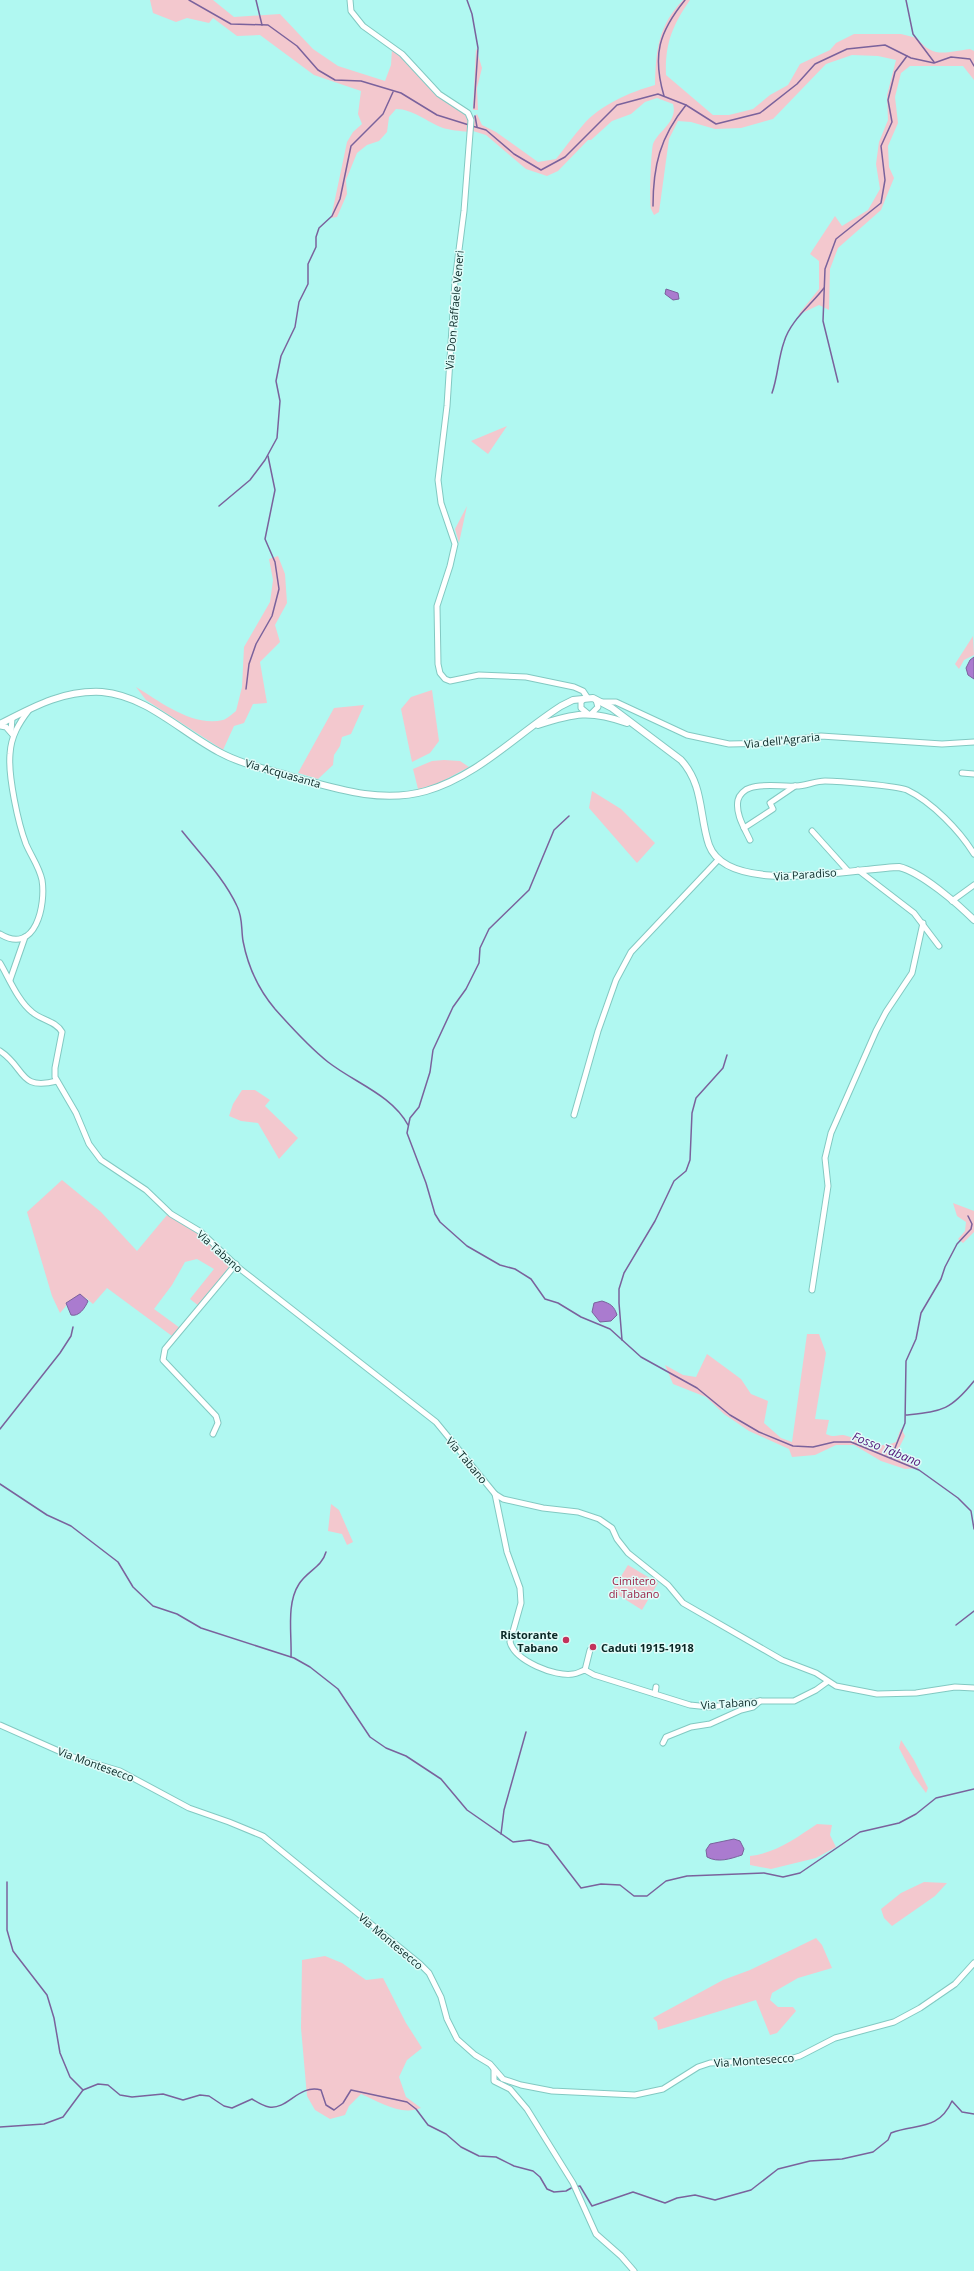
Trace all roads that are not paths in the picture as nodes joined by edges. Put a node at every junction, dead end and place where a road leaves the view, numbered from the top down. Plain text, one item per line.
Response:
1 (350, 0) edge
2 (586, 698) junction
3 (597, 701) junction
4 (31, 708) junction
5 (589, 713) junction
6 (12, 718) junction
7 (0, 725) edge
8 (633, 725) junction
9 (534, 726) junction
10 (16, 728) junction
11 (12, 733) junction
12 (974, 742) edge
13 (962, 773) dead end
14 (974, 774) edge
15 (795, 786) junction
16 (744, 828) junction
17 (812, 831) dead end
18 (750, 840) dead end
19 (974, 854) edge
20 (718, 860) junction
21 (858, 870) junction
22 (848, 871) junction
23 (973, 887) edge
24 (952, 901) junction
25 (974, 920) edge
26 (923, 923) junction
27 (0, 934) edge
28 (25, 937) junction
29 (939, 946) dead end
30 (0, 963) edge
31 (10, 980) junction
32 (0, 1051) edge
33 (57, 1080) junction
34 (574, 1115) dead end
35 (236, 1264) junction
36 (812, 1290) dead end
37 (213, 1434) dead end
38 (495, 1494) junction
39 (590, 1650) dead end
40 (585, 1670) junction
41 (827, 1682) junction
42 (656, 1687) dead end
43 (974, 1688) edge
44 (655, 1694) junction
45 (760, 1701) junction
46 (0, 1725) edge
47 (663, 1743) dead end
48 (974, 1963) edge
49 (494, 2070) junction
50 (634, 2271) edge

1 - 2 street, Via Don Raffaele Veneri
2 - 3 main road
2 - 5 street
2 - 9 main road, Via Acquasanta
3 - 5 street
3 - 8 main road
3 - 12 street, Via dell'Agraria
4 - 6 main road, Via Acquasanta
4 - 9 main road, Via Acquasanta
4 - 10 street
5 - 8 main road
5 - 9 main road, Via Acquasanta
6 - 7 main road, Via Acquasanta
6 - 10 street
6 - 11 street
7 - 11 street, Via Acquasanta
8 - 20 main road
10 - 11 street
11 - 28 street
13 - 14 street
15 - 16 street
15 - 16 street
15 - 19 street
16 - 18 street
17 - 22 street
20 - 22 main road, Via Paradiso
20 - 34 street
21 - 22 main road, Via Paradiso
21 - 24 main road, Via Paradiso
21 - 26 street
23 - 24 street
24 - 25 main road, Via Paradiso
26 - 29 street
26 - 36 street
27 - 28 street
28 - 31 street
30 - 31 street, Via Tabano
31 - 33 street, Via Tabano
32 - 33 street
33 - 35 street, Via Tabano
35 - 37 street
35 - 38 street, Via Tabano
38 - 40 street, Via Tabano
38 - 41 street, Via Tabano
39 - 40 street
40 - 44 street, Via Tabano
41 - 43 street, Via Tabano
41 - 45 street, Via Tabano
42 - 44 street
44 - 45 street, Via Tabano
45 - 47 street
46 - 49 street, Via Montesecco
48 - 49 street, Via Montesecco
49 - 50 street

